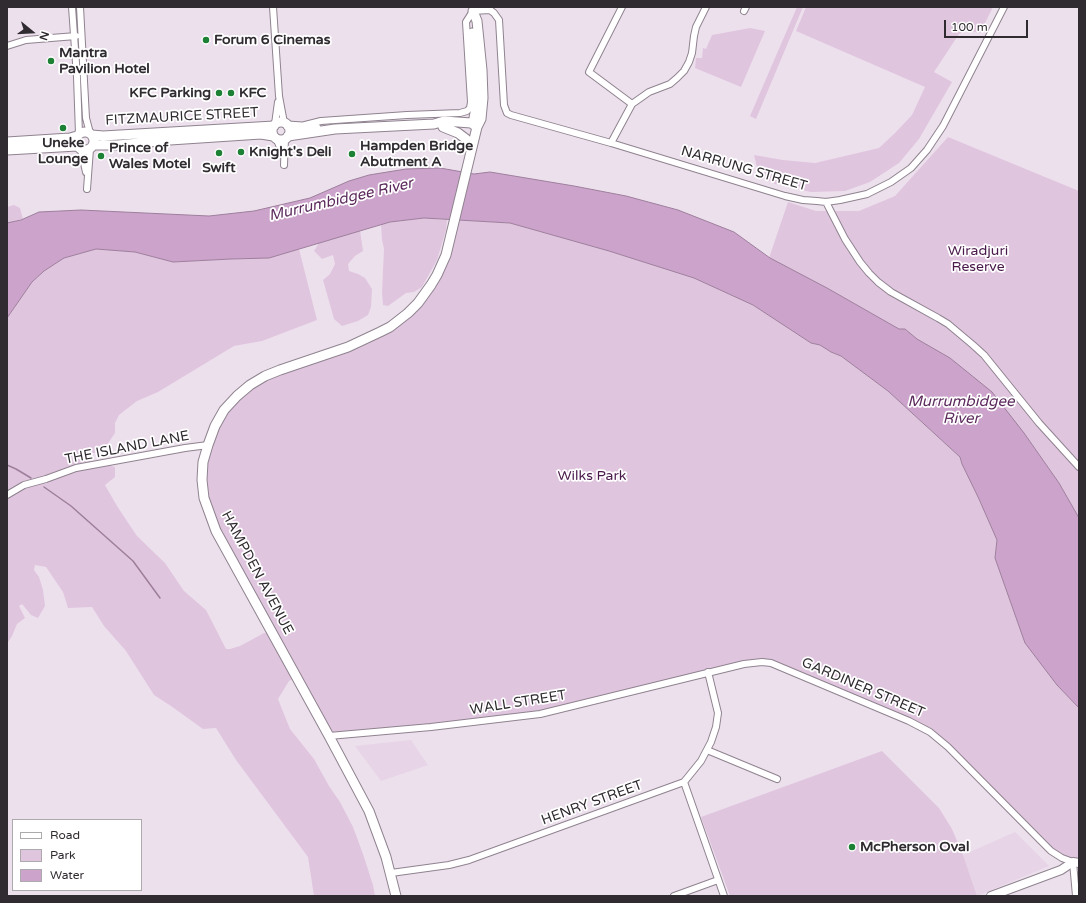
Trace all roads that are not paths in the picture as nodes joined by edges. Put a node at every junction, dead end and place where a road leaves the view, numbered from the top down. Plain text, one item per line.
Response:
1 (72, 7) edge
2 (80, 7) edge
3 (273, 7) edge
4 (622, 7) edge
5 (706, 7) edge
6 (1004, 7) edge
7 (472, 9) edge
8 (74, 36) junction
9 (82, 36) junction
10 (7, 46) edge
11 (632, 104) junction
12 (280, 125) junction
13 (438, 125) junction
14 (301, 127) junction
15 (477, 127) junction
16 (336, 129) junction
17 (91, 134) junction
18 (78, 135) junction
19 (170, 136) junction
20 (281, 138) junction
21 (7, 142) edge
22 (611, 143) junction
23 (85, 147) junction
24 (7, 150) edge
25 (472, 150) junction
26 (285, 163) dead end
27 (87, 189) dead end
28 (826, 202) junction
29 (208, 445) junction
30 (1079, 467) edge
31 (7, 495) edge
32 (708, 672) junction
33 (329, 736) junction
34 (707, 750) junction
35 (777, 779) dead end
36 (684, 782) junction
37 (1076, 863) edge
38 (391, 873) junction
39 (718, 880) junction
40 (396, 896) edge
41 (674, 896) edge
42 (724, 896) edge
43 (991, 896) edge
44 (1076, 896) edge

1 - 8 street
2 - 9 street
3 - 12 street
4 - 11 street
5 - 11 street
6 - 28 street, NARRUNG STREET
7 - 14 street, FITZMAURICE STREET
7 - 15 main road, HAMPDEN AVENUE
7 - 22 street, NARRUNG STREET
8 - 9 street
8 - 10 street
8 - 18 street
9 - 17 street
11 - 22 street
12 - 14 main road, FITZMAURICE STREET
12 - 19 main road, FITZMAURICE STREET
12 - 20 main road
12 - 20 main road
13 - 15 main road, FITZMAURICE STREET
13 - 16 main road, FITZMAURICE STREET
13 - 25 main road
14 - 16 main road, FITZMAURICE STREET
15 - 25 main road, HAMPDEN AVENUE
16 - 20 main road, FITZMAURICE STREET
17 - 18 main road
17 - 19 main road, FITZMAURICE STREET
17 - 23 main road
18 - 21 main road
18 - 23 main road
19 - 20 main road, FITZMAURICE STREET
19 - 23 main road, FITZMAURICE STREET
20 - 26 street
22 - 28 street, NARRUNG STREET
23 - 24 main road, FITZMAURICE STREET
23 - 27 street
25 - 29 main road, HAMPDEN AVENUE
28 - 30 street
29 - 31 street, THE ISLAND LANE
29 - 33 main road, HAMPDEN AVENUE
32 - 33 street, WALL STREET
32 - 34 street
32 - 37 street, GARDINER STREET
33 - 38 main road, HAMPDEN AVENUE
34 - 35 street
34 - 36 street
36 - 38 street, HENRY STREET
36 - 39 street
37 - 43 street
37 - 44 street
38 - 40 main road, HAMPDEN AVENUE
39 - 41 street
39 - 42 street

